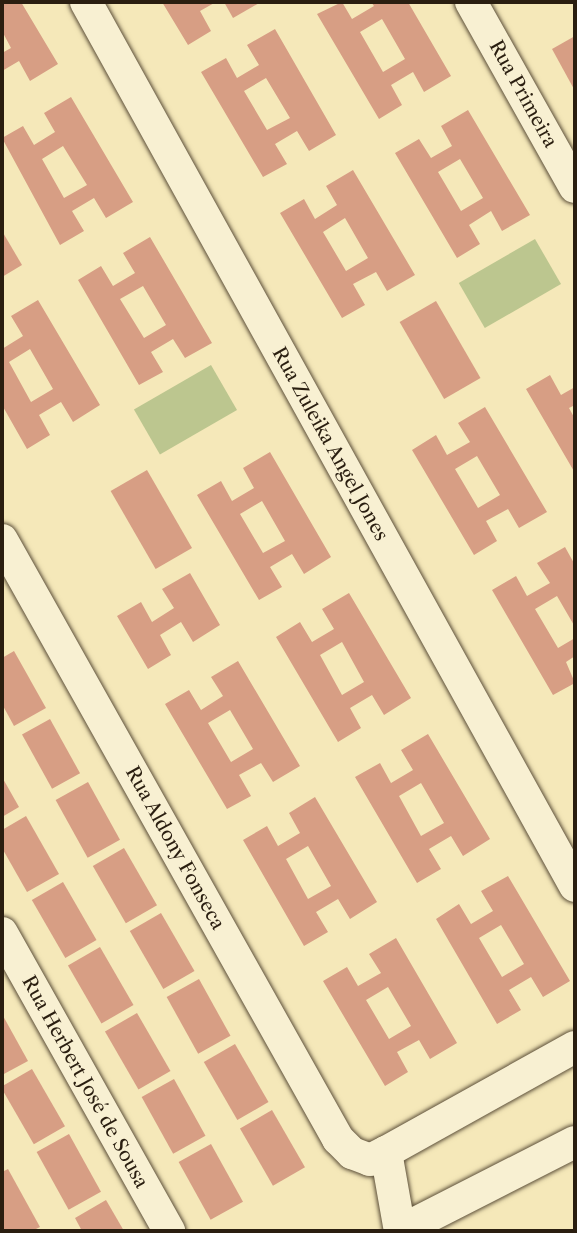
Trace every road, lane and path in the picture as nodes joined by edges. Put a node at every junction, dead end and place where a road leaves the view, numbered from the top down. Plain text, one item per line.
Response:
1 (86, 2) edge
2 (471, 2) edge
3 (575, 187) edge
4 (2, 540) edge
5 (575, 886) edge
6 (2, 933) edge
7 (575, 1047) edge
8 (575, 1142) edge
9 (386, 1152) junction
10 (169, 1231) edge
11 (400, 1231) edge

1 - 5 street, Rua Zuleika Angel Jones
2 - 3 street, Rua Primeira
4 - 9 street, Rua Aldony Fonseca
6 - 10 street, Rua Herbert José de Sousa
7 - 9 street
8 - 11 street
9 - 11 street

